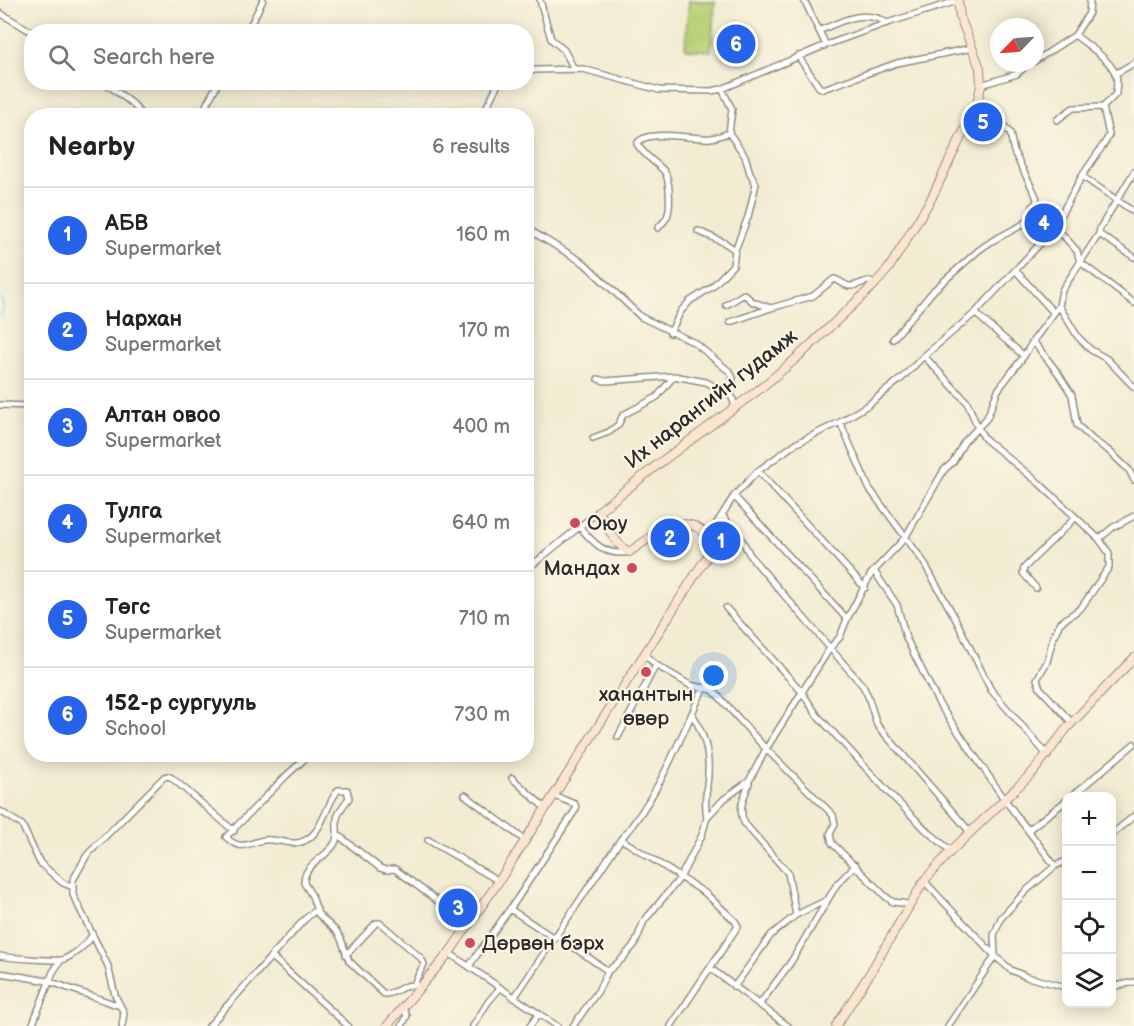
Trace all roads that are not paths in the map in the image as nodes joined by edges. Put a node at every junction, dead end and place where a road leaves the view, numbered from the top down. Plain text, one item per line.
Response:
1 (263, 0) edge
2 (540, 0) edge
3 (804, 0) edge
4 (1090, 0) edge
5 (958, 1) edge
6 (0, 13) edge
7 (887, 23) junction
8 (251, 24) edge
9 (24, 27) edge
10 (819, 30) junction
11 (1075, 35) junction
12 (826, 45) junction
13 (972, 48) junction
14 (1044, 55) edge
15 (798, 56) junction
16 (1134, 63) edge
17 (574, 69) junction
18 (534, 72) edge
19 (1019, 72) edge
20 (1115, 74) junction
21 (981, 85) junction
22 (722, 89) junction
23 (115, 90) edge
24 (214, 90) edge
25 (495, 90) edge
26 (977, 104) junction
27 (1103, 107) junction
28 (136, 108) edge
29 (205, 108) edge
30 (486, 108) edge
31 (1057, 120) dead end
32 (729, 133) junction
33 (1134, 172) edge
34 (1082, 176) junction
35 (1117, 199) junction
36 (1134, 212) edge
37 (1032, 216) junction
38 (658, 228) dead end
39 (699, 231) dead end
40 (1052, 231) junction
41 (534, 233) edge
42 (1099, 234) junction
43 (735, 250) junction
44 (1134, 257) edge
45 (1080, 262) junction
46 (1016, 271) junction
47 (874, 285) junction
48 (1134, 303) edge
49 (726, 305) dead end
50 (1059, 306) junction
51 (771, 308) junction
52 (975, 313) junction
53 (1054, 313) junction
54 (730, 322) dead end
55 (670, 333) junction
56 (893, 339) dead end
57 (1033, 341) junction
58 (924, 356) junction
59 (1024, 356) junction
60 (674, 376) junction
61 (598, 379) dead end
62 (1134, 387) edge
63 (731, 395) junction
64 (0, 405) edge
65 (24, 406) edge
66 (736, 408) junction
67 (840, 422) junction
68 (978, 428) junction
69 (593, 438) dead end
70 (758, 471) junction
71 (1134, 480) edge
72 (734, 496) junction
73 (599, 511) junction
74 (722, 515) junction
75 (1134, 516) edge
76 (1075, 518) junction
77 (579, 526) junction
78 (708, 537) junction
79 (905, 538) junction
80 (1099, 539) junction
81 (629, 552) junction
82 (534, 563) edge
83 (873, 571) junction
84 (865, 588) junction
85 (1036, 588) dead end
86 (726, 608) dead end
87 (847, 619) junction
88 (830, 648) junction
89 (644, 654) junction
90 (1134, 658) edge
91 (656, 665) junction
92 (704, 687) junction
93 (802, 692) junction
94 (692, 713) junction
95 (1072, 723) junction
96 (618, 737) dead end
97 (1134, 744) edge
98 (766, 749) junction
99 (1047, 756) junction
100 (301, 762) edge
101 (512, 778) dead end
102 (749, 781) junction
103 (1077, 792) edge
104 (465, 795) dead end
105 (554, 795) junction
106 (1005, 800) junction
107 (1062, 804) edge
108 (546, 809) junction
109 (0, 811) edge
110 (1134, 816) edge
111 (707, 817) junction
112 (1028, 830) junction
113 (234, 831) junction
114 (1116, 831) edge
115 (971, 832) junction
116 (338, 835) junction
117 (621, 839) junction
118 (428, 840) dead end
119 (526, 842) junction
120 (951, 851) junction
121 (1062, 863) edge
122 (856, 865) junction
123 (1056, 866) junction
124 (680, 878) junction
125 (499, 881) junction
126 (924, 881) junction
127 (73, 887) junction
128 (827, 900) junction
129 (909, 904) junction
130 (317, 909) junction
131 (510, 909) junction
132 (796, 915) junction
133 (469, 925) junction
134 (92, 936) junction
135 (555, 937) junction
136 (449, 953) junction
137 (346, 955) junction
138 (0, 956) edge
139 (271, 956) junction
140 (995, 957) junction
141 (61, 960) junction
142 (469, 966) junction
143 (710, 968) junction
144 (608, 971) junction
145 (0, 973) edge
146 (48, 981) junction
147 (1134, 982) edge
148 (418, 985) junction
149 (1062, 986) edge
150 (1116, 986) edge
151 (734, 987) junction
152 (500, 988) junction
153 (514, 998) junction
154 (759, 1005) junction
155 (121, 1006) junction
156 (403, 1007) junction
157 (538, 1015) junction
158 (32, 1026) edge
159 (122, 1026) edge
160 (208, 1026) edge
161 (348, 1026) edge
162 (387, 1026) edge
163 (402, 1026) edge
164 (472, 1026) edge
165 (530, 1026) edge
166 (557, 1026) edge
167 (573, 1026) edge
168 (671, 1026) edge
169 (788, 1026) edge
170 (836, 1026) edge
171 (948, 1026) edge

1 - 8 street
2 - 17 street
3 - 10 street
4 - 11 street
5 - 7 street
5 - 13 main road, Их нарангийн гудамж
6 - 9 street
7 - 10 street
7 - 12 street
10 - 12 street
11 - 14 street
11 - 20 street
12 - 15 street
13 - 15 street
13 - 21 main road, Их нарангийн гудамж
15 - 22 street
16 - 20 street
17 - 18 street
17 - 22 street
19 - 21 street
20 - 27 street
21 - 26 main road, Их нарангийн гудамж
22 - 32 street
23 - 28 street
24 - 29 street
25 - 30 street
26 - 37 street
26 - 47 main road, Их нарангийн гудамж
27 - 31 street
27 - 34 street
32 - 38 street
32 - 43 street
33 - 35 street
34 - 35 street
34 - 40 street
35 - 36 street
35 - 42 street
37 - 40 street
37 - 56 street
39 - 43 street
40 - 45 street
40 - 46 street
41 - 55 street
42 - 44 street
42 - 45 street
43 - 55 street
45 - 48 street
45 - 50 street
46 - 52 street
46 - 53 street
47 - 51 street
47 - 66 main road, Их нарангийн гудамж
49 - 51 street
50 - 53 street
50 - 62 street
51 - 54 street
52 - 58 street
52 - 59 street
53 - 57 street
55 - 63 street
57 - 59 street
57 - 71 street
58 - 67 street
58 - 68 street
59 - 68 street
60 - 61 street
60 - 63 street
60 - 69 street
63 - 66 street
64 - 65 street
66 - 73 main road, Их нарангийн гудамж
67 - 70 street
67 - 79 street
68 - 76 street
68 - 79 street
70 - 72 street
70 - 84 street
72 - 74 street
72 - 87 street
73 - 77 street
73 - 81 main road
74 - 78 street
74 - 88 street
75 - 80 street
76 - 80 street
76 - 85 street
77 - 81 street
77 - 82 street
78 - 81 main road
78 - 89 main road
79 - 83 street
79 - 99 street
80 - 95 street
83 - 84 street
83 - 106 street
84 - 87 street
86 - 93 street
87 - 88 street
88 - 93 street
88 - 115 street
89 - 91 street
89 - 105 main road
90 - 95 main road
91 - 92 street
91 - 96 street
92 - 94 street
92 - 98 street
93 - 98 street
93 - 120 street
94 - 111 street
94 - 117 street
95 - 99 main road
97 - 103 street
98 - 102 street
98 - 122 street
99 - 106 main road
100 - 113 street
101 - 108 street
102 - 111 street
102 - 132 street
104 - 119 street
105 - 108 main road
105 - 131 street
106 - 112 street
106 - 115 main road
107 - 112 street
108 - 119 main road
109 - 127 street
110 - 114 street
111 - 124 street
112 - 123 street
113 - 116 street
113 - 127 street
115 - 120 main road
116 - 130 street
116 - 133 street
117 - 124 street
117 - 135 street
118 - 125 street
119 - 125 main road
120 - 126 main road
121 - 123 street
122 - 128 street
122 - 129 street
123 - 140 street
124 - 143 street
124 - 144 street
125 - 133 main road
126 - 129 main road
126 - 140 street
127 - 134 street
128 - 132 street
128 - 154 street
129 - 170 main road
130 - 137 street
130 - 139 street
131 - 135 street
131 - 142 street
132 - 151 street
133 - 136 main road
134 - 141 street
134 - 155 street
135 - 144 street
135 - 153 street
136 - 142 street
136 - 148 main road
137 - 148 street
137 - 148 street
138 - 141 street
139 - 160 street
139 - 161 street
140 - 149 street
140 - 171 street
141 - 146 street
142 - 152 street
143 - 151 street
143 - 168 street
144 - 167 street
145 - 146 street
146 - 155 street
146 - 158 street
147 - 150 street
148 - 156 main road
151 - 154 street
152 - 153 street
152 - 164 street
153 - 157 street
154 - 169 street
155 - 159 street
156 - 162 main road
156 - 163 street
157 - 165 street
157 - 166 street

